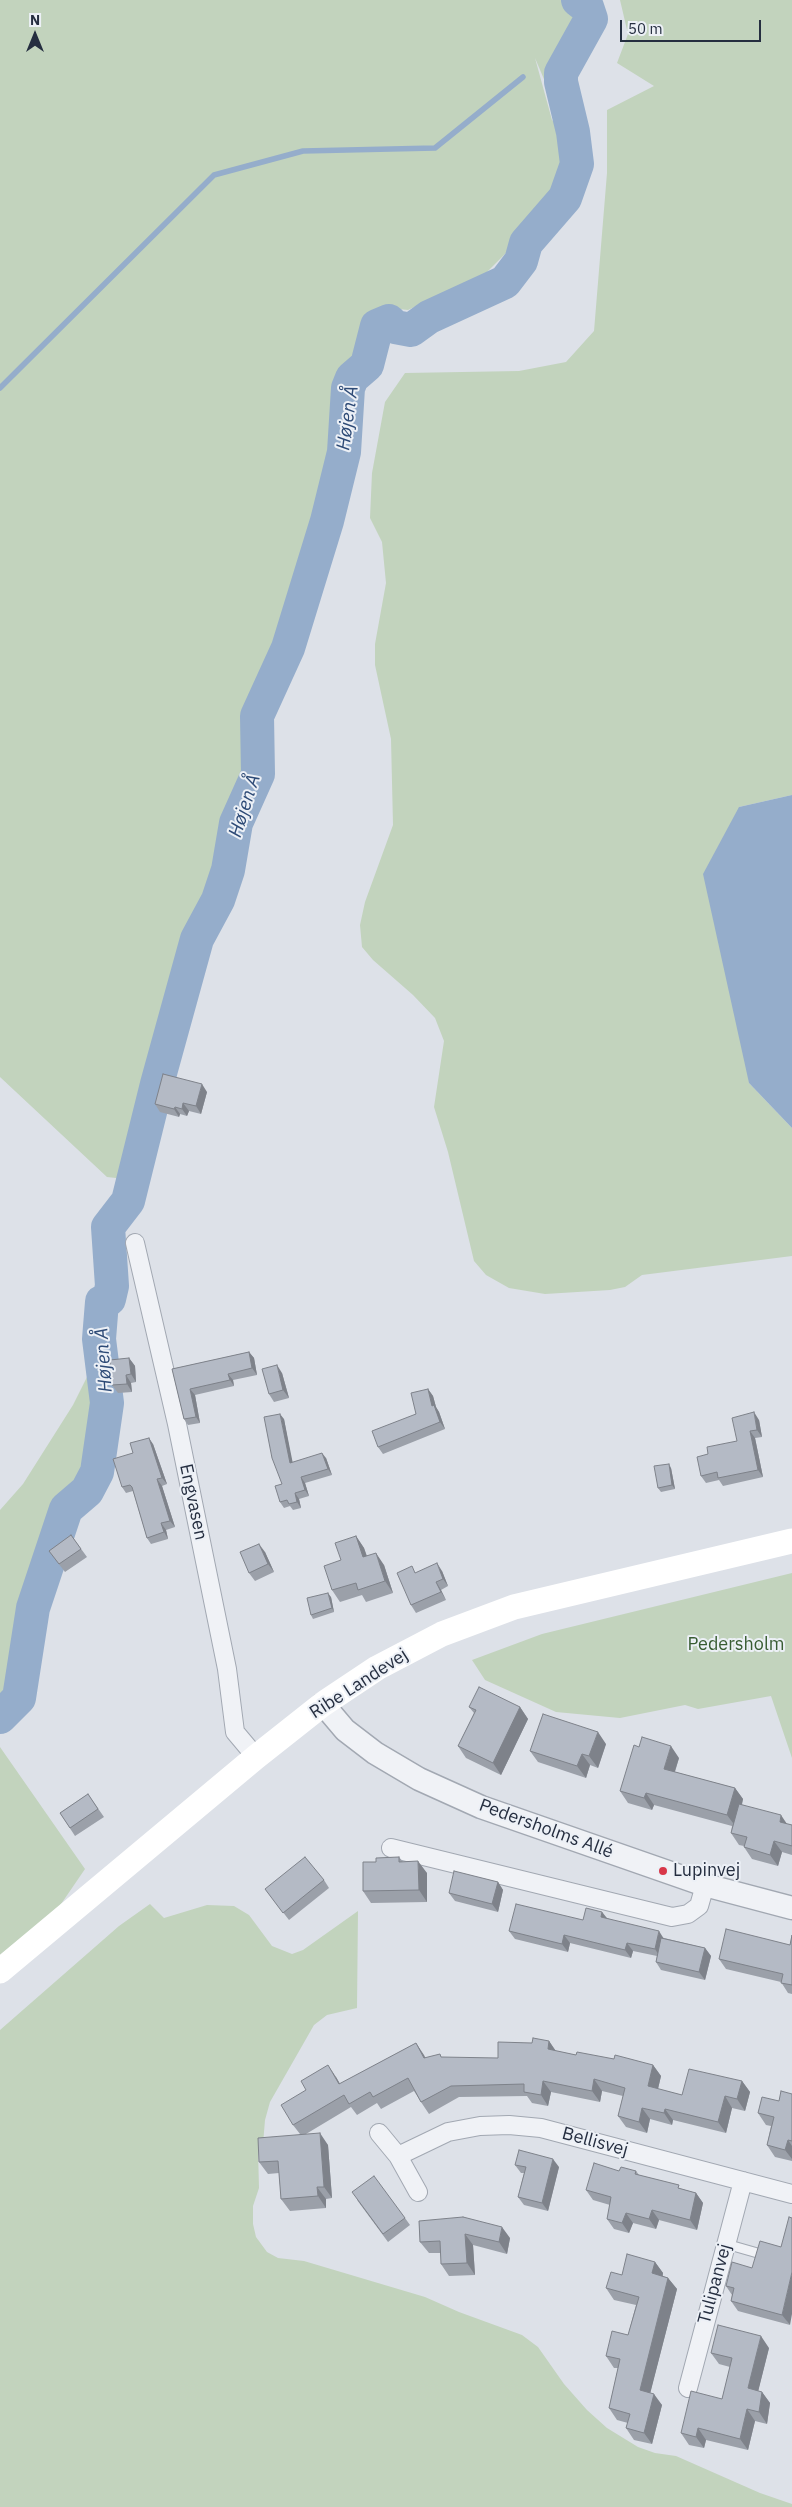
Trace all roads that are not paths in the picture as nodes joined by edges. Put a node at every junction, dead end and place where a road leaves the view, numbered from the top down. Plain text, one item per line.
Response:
1 (135, 1243) dead end
2 (792, 1541) edge
3 (323, 1704) junction
4 (256, 1757) junction
5 (392, 1848) dead end
6 (705, 1885) junction
7 (792, 1908) edge
8 (0, 1971) edge
9 (379, 2133) dead end
10 (398, 2156) junction
11 (743, 2180) junction
12 (418, 2192) dead end
13 (792, 2194) edge
14 (726, 2244) junction
15 (761, 2254) edge
16 (688, 2388) dead end

1 - 4 street, Engvasen
2 - 3 main road, Ribe Landevej
3 - 4 main road, Ribe Landevej
3 - 6 street, Pedersholms Allé
4 - 8 main road, Ribe Landevej
5 - 6 street
6 - 7 street, Pedersholms Allé
9 - 10 street
10 - 11 street, Bellisvej
10 - 12 street
11 - 13 street, Bellisvej
11 - 14 street, Tulipanvej
14 - 15 lane
14 - 16 street, Tulipanvej

